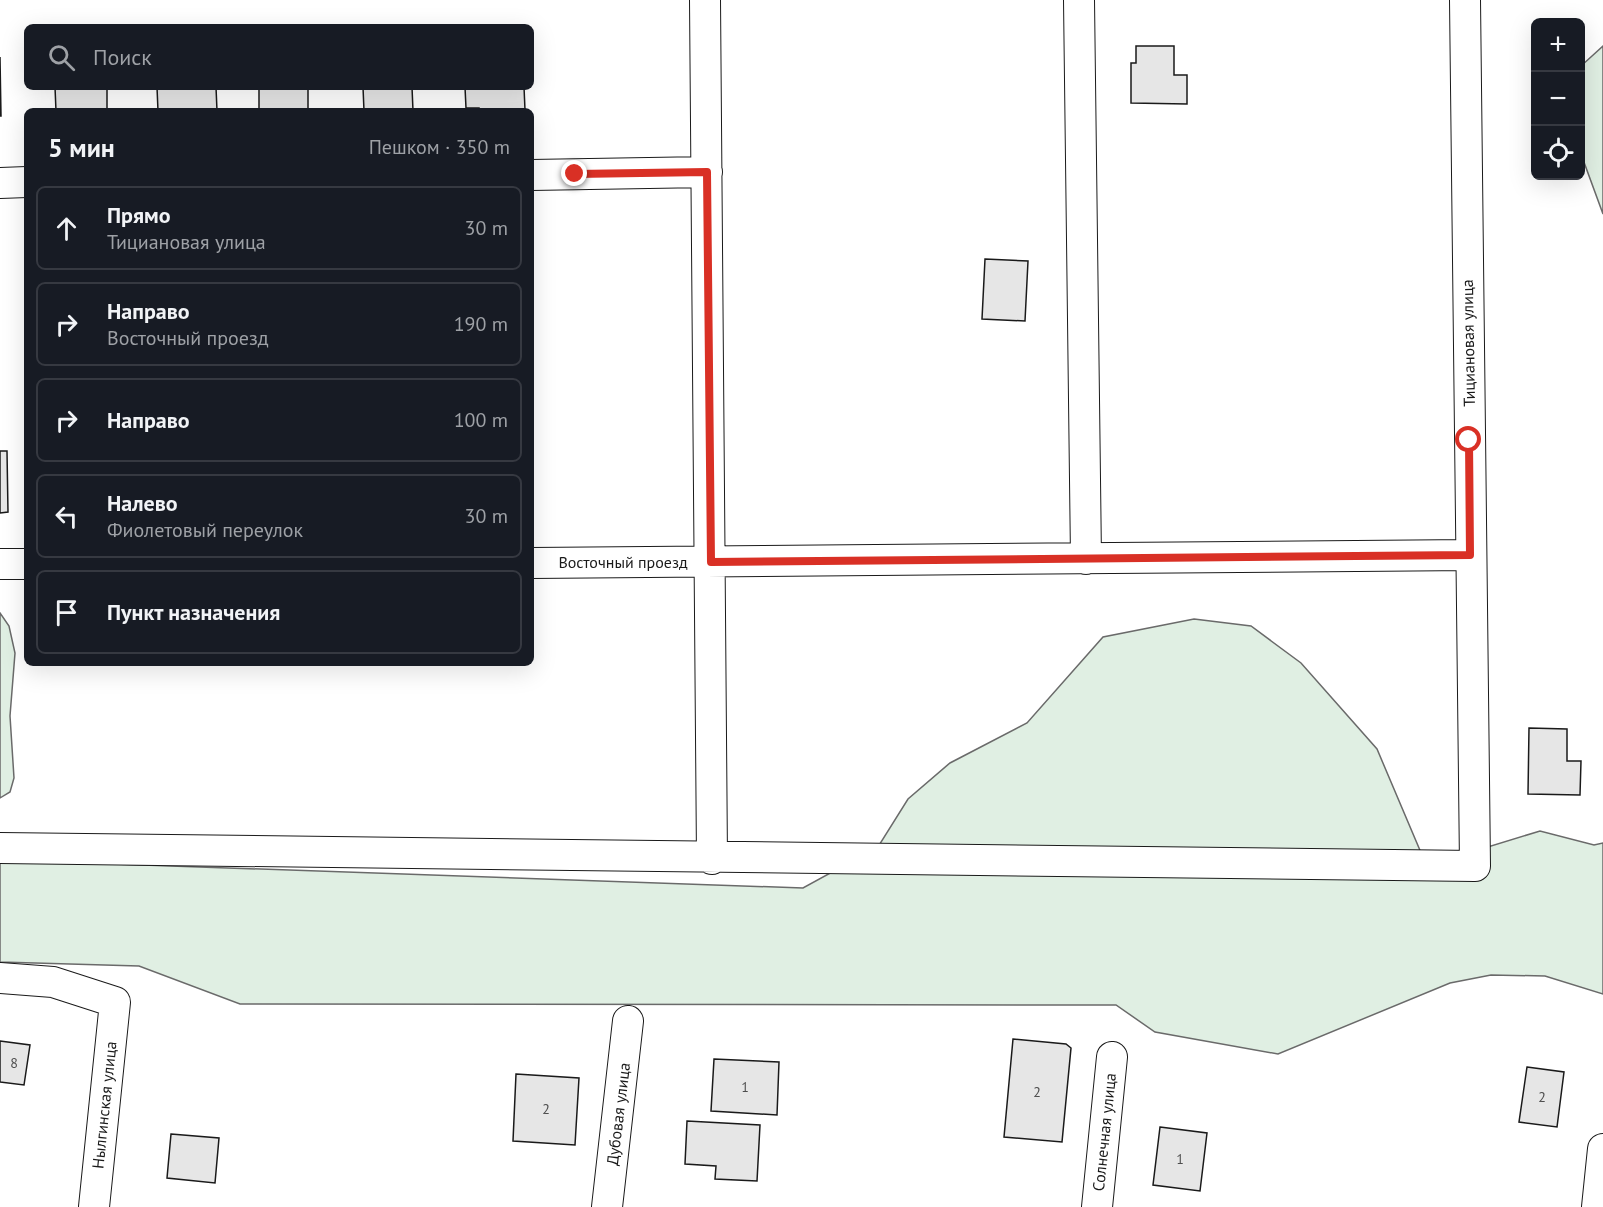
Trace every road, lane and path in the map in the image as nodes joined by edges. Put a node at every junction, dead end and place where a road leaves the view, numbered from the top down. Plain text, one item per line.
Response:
1 (705, 0) edge
2 (1079, 0) edge
3 (1465, 0) edge
4 (707, 172) junction
5 (534, 175) edge
6 (24, 182) edge
7 (0, 183) edge
8 (1470, 555) junction
9 (1086, 559) junction
10 (711, 562) junction
11 (534, 563) edge
12 (0, 564) edge
13 (24, 564) edge
14 (0, 848) edge
15 (712, 859) junction
16 (0, 978) edge
17 (628, 1021) dead end
18 (1112, 1057) dead end
19 (1603, 1149) edge
20 (94, 1207) edge
21 (607, 1207) edge
22 (1097, 1207) edge
23 (1597, 1207) edge

1 - 4 street
2 - 9 street
3 - 8 street, Тициановая улица
4 - 5 street
4 - 10 street
6 - 7 street
8 - 9 street, Восточный проезд
8 - 15 street, Тициановая улица
9 - 10 street, Восточный проезд
10 - 11 street, Восточный проезд
10 - 15 street
12 - 13 street
14 - 15 street
16 - 20 street, Нылгинская улица
17 - 21 street, Дубовая улица
18 - 22 street, Солнечная улица
19 - 23 street

